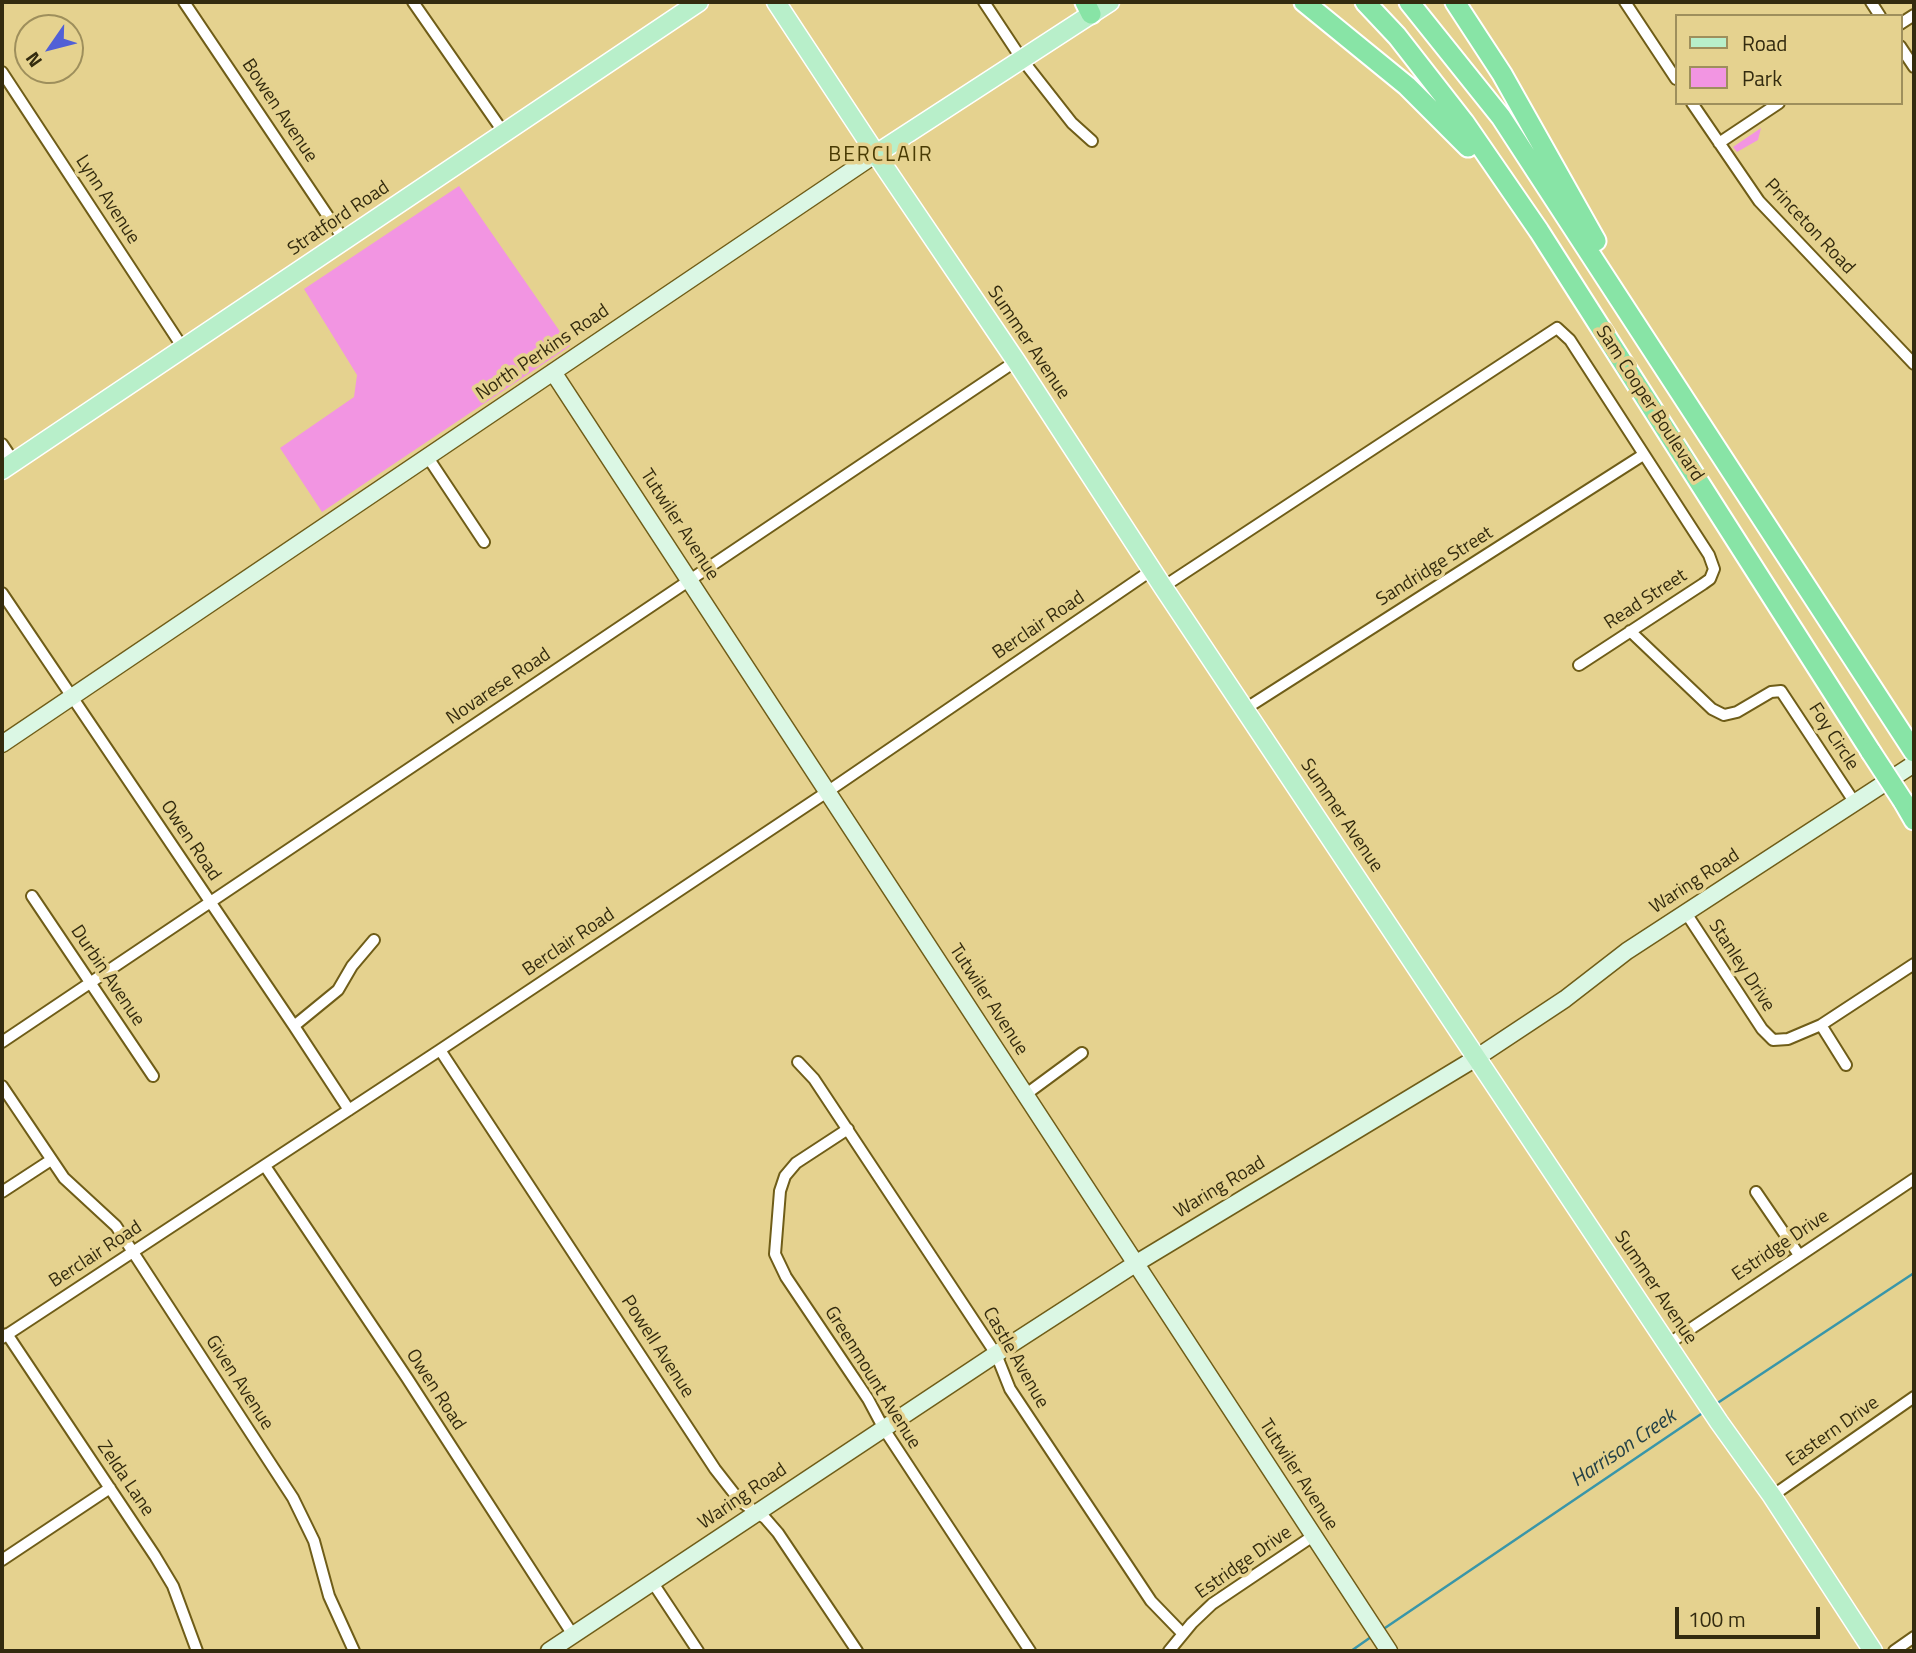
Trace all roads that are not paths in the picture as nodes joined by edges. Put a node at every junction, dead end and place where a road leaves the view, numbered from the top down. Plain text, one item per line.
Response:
1 (184, 2) edge
2 (413, 2) edge
3 (699, 2) edge
4 (776, 2) edge
5 (984, 2) edge
6 (1110, 2) edge
7 (1304, 2) edge
8 (1365, 2) edge
9 (1409, 2) edge
10 (1455, 2) edge
11 (1625, 2) edge
12 (1088, 8) edge
13 (1902, 49) edge
14 (1021, 58) junction
15 (1914, 67) edge
16 (2, 72) edge
17 (1674, 76) edge
18 (1693, 105) edge
19 (1776, 105) edge
20 (503, 133) junction
21 (1092, 141) dead end
22 (1719, 143) junction
23 (876, 154) junction
24 (1531, 219) junction
25 (344, 240) junction
26 (1612, 285) junction
27 (183, 348) junction
28 (1016, 362) junction
29 (1914, 364) edge
30 (553, 372) junction
31 (2, 444) edge
32 (1643, 455) junction
33 (427, 456) junction
34 (8, 466) edge
35 (484, 542) dead end
36 (1152, 570) junction
37 (691, 580) junction
38 (1163, 587) junction
39 (2, 593) edge
40 (1630, 631) junction
41 (1578, 665) dead end
42 (70, 695) junction
43 (1245, 709) junction
44 (2, 744) edge
45 (1914, 752) edge
46 (1914, 764) edge
47 (827, 792) junction
48 (1855, 803) junction
49 (1914, 820) edge
50 (32, 896) dead end
51 (210, 903) junction
52 (1686, 913) junction
53 (374, 940) dead end
54 (1914, 964) edge
55 (90, 983) junction
56 (1821, 1025) junction
57 (294, 1026) junction
58 (2, 1042) edge
59 (440, 1050) junction
60 (1082, 1053) dead end
61 (1476, 1058) junction
62 (798, 1062) dead end
63 (1846, 1065) dead end
64 (153, 1076) dead end
65 (2, 1086) edge
66 (1025, 1095) junction
67 (349, 1110) junction
68 (848, 1129) junction
69 (51, 1160) junction
70 (265, 1166) junction
71 (1914, 1179) edge
72 (2, 1192) edge
73 (1756, 1192) dead end
74 (133, 1252) junction
75 (1799, 1255) junction
76 (1135, 1264) junction
77 (4, 1336) edge
78 (1668, 1344) junction
79 (996, 1354) junction
80 (1914, 1397) edge
81 (884, 1429) junction
82 (110, 1488) junction
83 (1772, 1496) junction
84 (757, 1512) junction
85 (1313, 1536) junction
86 (2, 1560) edge
87 (653, 1583) junction
88 (1183, 1634) junction
89 (573, 1635) junction
90 (1914, 1637) edge
91 (1387, 1648) edge
92 (1868, 1649) edge
93 (197, 1651) edge
94 (354, 1651) edge
95 (549, 1651) edge
96 (698, 1651) edge
97 (857, 1651) edge
98 (1030, 1651) edge
99 (1169, 1651) edge
100 (1894, 1651) edge

1 - 25 street, Bowen Avenue
2 - 20 street
3 - 20 main road, Stratford Road
4 - 23 main road, Summer Avenue
5 - 14 street
6 - 12 main road, North Perkins Road
7 - 24 highway
8 - 24 highway, Sam Cooper Boulevard
9 - 26 highway, Sam Cooper Boulevard
10 - 26 highway
11 - 17 street
12 - 14 main road, North Perkins Road
13 - 15 street
14 - 21 street
14 - 23 main road, North Perkins Road
16 - 27 street, Lynn Avenue
18 - 22 street, Princeton Road
19 - 22 street
20 - 25 main road, Stratford Road
22 - 29 street, Princeton Road
23 - 28 main road, Summer Avenue
23 - 30 street, North Perkins Road
24 - 49 highway, Sam Cooper Boulevard, bridge
25 - 27 main road, Stratford Road
26 - 45 highway, Sam Cooper Boulevard
27 - 34 main road, Stratford Road
28 - 36 main road, Summer Avenue
28 - 37 street, Novarese Road
30 - 33 street, North Perkins Road
30 - 37 street, Tutwiler Avenue
31 - 34 street
32 - 38 street
32 - 40 street, Read Street
32 - 43 street, Sandridge Street
33 - 35 street
33 - 42 street, North Perkins Road
36 - 38 main road, Summer Avenue
36 - 47 street, Berclair Road
37 - 47 street, Tutwiler Avenue
37 - 51 street, Novarese Road
38 - 43 main road, Summer Avenue
39 - 42 street, Owen Road
40 - 41 street, Read Street
40 - 48 street, Foy Circle
42 - 44 street, North Perkins Road
42 - 51 street, Owen Road
43 - 61 main road, Summer Avenue
46 - 48 street, Waring Road
47 - 59 street, Berclair Road
47 - 66 street, Tutwiler Avenue
48 - 52 street, Waring Road
50 - 55 street, Durbin Avenue
51 - 55 street, Novarese Road
51 - 57 street, Owen Road
52 - 56 street, Stanley Drive
52 - 61 street, Waring Road
53 - 57 street
54 - 56 street, Stanley Drive
55 - 58 street, Novarese Road
55 - 64 street, Durbin Avenue
56 - 63 street
57 - 67 street, Owen Road
59 - 67 street, Berclair Road
59 - 84 street, Powell Avenue
60 - 66 street
61 - 76 street, Waring Road
61 - 78 main road, Summer Avenue
62 - 68 street, Castle Avenue
65 - 69 street, Given Avenue
66 - 76 street, Tutwiler Avenue
67 - 70 street, Berclair Road
68 - 79 street, Castle Avenue
68 - 81 street, Greenmount Avenue
69 - 72 street
69 - 74 street, Given Avenue
70 - 74 street, Berclair Road
70 - 89 street, Owen Road
71 - 75 street, Estridge Drive
73 - 75 street
74 - 77 street, Berclair Road
74 - 94 street, Given Avenue
75 - 78 street, Estridge Drive
76 - 79 street, Waring Road
76 - 85 street, Tutwiler Avenue
77 - 82 street, Zelda Lane
78 - 83 main road, Summer Avenue
79 - 81 street, Waring Road
79 - 88 street, Castle Avenue
80 - 83 street, Eastern Drive
81 - 84 street, Waring Road
81 - 98 street, Greenmount Avenue
82 - 86 street
82 - 93 street, Zelda Lane
83 - 92 main road, Summer Avenue
84 - 87 street, Waring Road
84 - 97 street, Powell Avenue
85 - 88 street, Estridge Drive
85 - 91 street, Tutwiler Avenue
87 - 89 street, Waring Road
87 - 96 street
88 - 99 street, Estridge Drive
89 - 95 street, Waring Road
90 - 100 street

